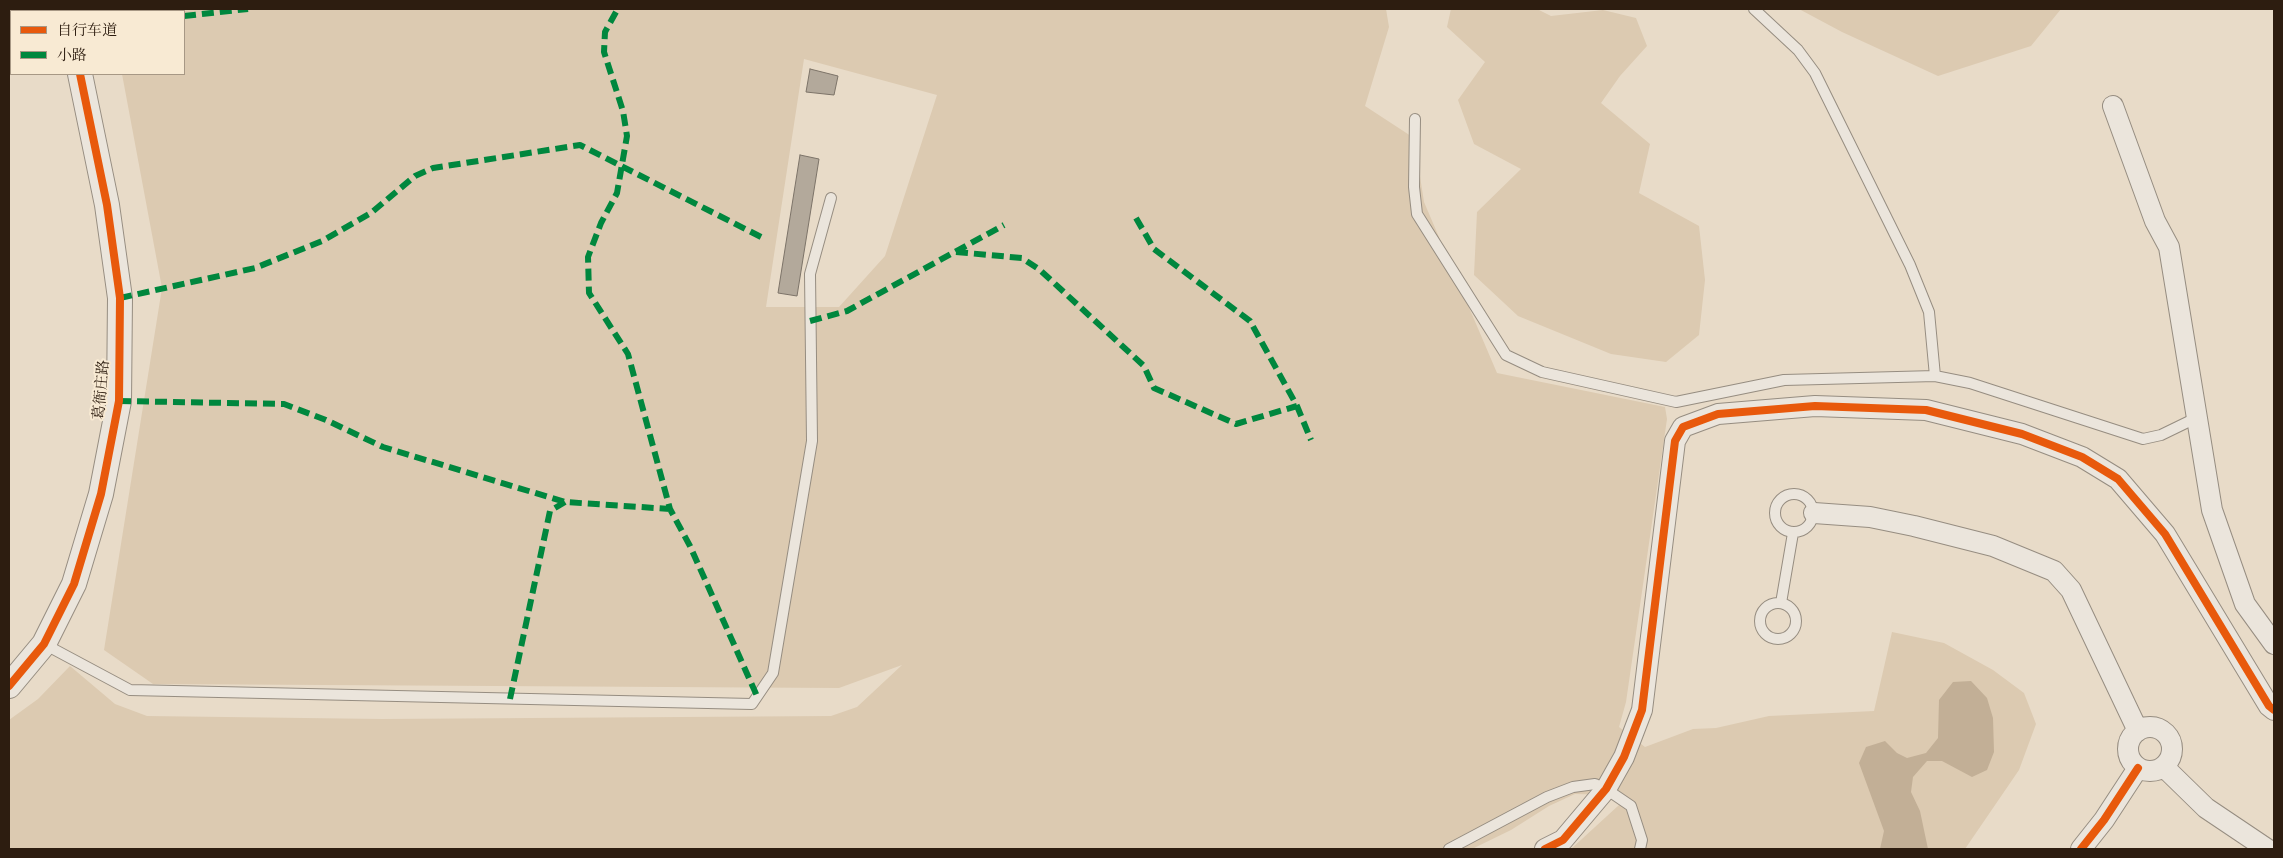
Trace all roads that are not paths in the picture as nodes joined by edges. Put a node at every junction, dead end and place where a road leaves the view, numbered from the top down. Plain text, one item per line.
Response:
1 (1754, 9) edge
2 (80, 75) edge
3 (2113, 106) dead end
4 (1415, 119) dead end
5 (831, 198) dead end
6 (1935, 376) junction
7 (2196, 418) junction
8 (1814, 512) junction
9 (1793, 533) junction
10 (1781, 603) dead end
11 (44, 644) junction
12 (2274, 644) edge
13 (9, 686) edge
14 (2274, 710) edge
15 (2138, 731) junction
16 (2164, 767) junction
17 (2138, 768) junction
18 (1606, 788) junction
19 (1448, 849) edge
20 (1545, 849) edge
21 (1640, 849) edge
22 (2081, 849) edge
23 (2267, 849) edge

1 - 6 lane
2 - 11 street, 葛衙庄路
3 - 7 street
4 - 6 lane
5 - 11 lane
6 - 7 lane
7 - 12 street
8 - 9 lane
8 - 9 lane
8 - 15 street
9 - 10 lane
11 - 13 street, 葛衙庄路
14 - 18 street
15 - 16 street
15 - 17 street
16 - 17 street
16 - 23 street
17 - 22 street
18 - 19 lane
18 - 20 street
18 - 21 lane

